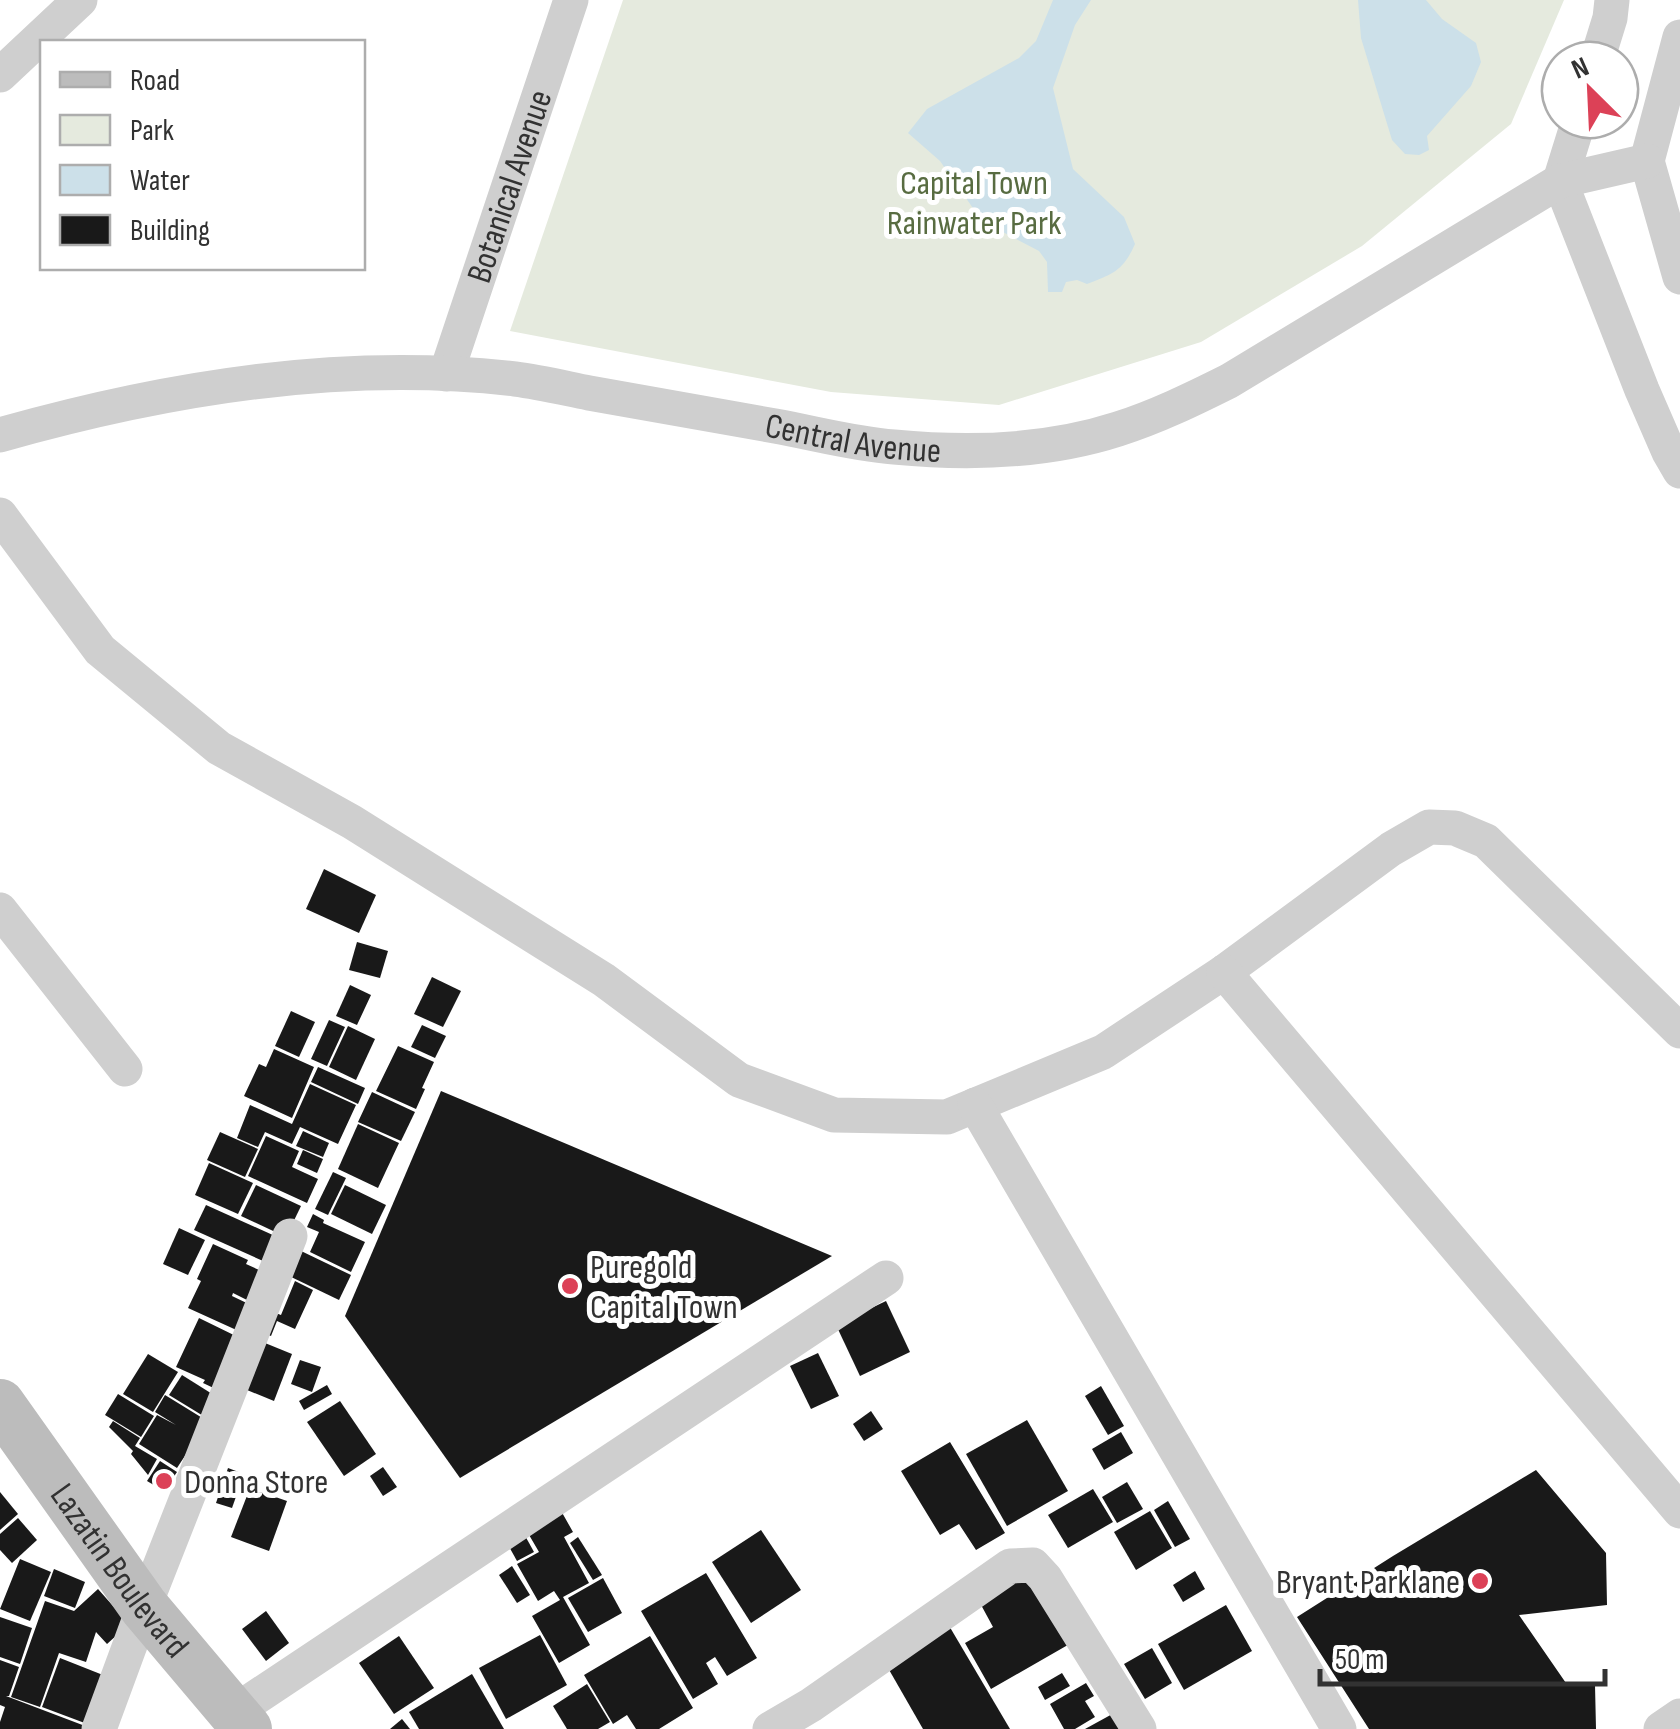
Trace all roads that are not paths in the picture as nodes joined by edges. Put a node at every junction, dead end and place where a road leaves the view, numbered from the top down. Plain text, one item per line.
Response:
1 (80, 0) edge
2 (571, 0) edge
3 (1612, 0) edge
4 (1680, 37) edge
5 (1603, 40) edge
6 (0, 75) edge
7 (1573, 140) edge
8 (1647, 161) junction
9 (1560, 181) junction
10 (1680, 278) edge
11 (446, 374) junction
12 (0, 435) edge
13 (1680, 471) edge
14 (0, 515) edge
15 (0, 910) edge
16 (1224, 972) junction
17 (1680, 1031) edge
18 (125, 1069) dead end
19 (975, 1105) junction
20 (290, 1236) dead end
21 (886, 1278) dead end
22 (0, 1404) edge
23 (1680, 1512) edge
24 (144, 1607) junction
25 (1680, 1716) edge
26 (818, 1717) edge
27 (240, 1721) edge
28 (99, 1729) edge
29 (770, 1729) edge
30 (1140, 1729) edge
31 (1338, 1729) edge
32 (1661, 1729) edge

1 - 6 street
2 - 11 street, Botanical Avenue
3 - 5 street
4 - 8 street
7 - 9 street
8 - 9 street, Central Avenue
8 - 10 street
9 - 11 street, Central Avenue
9 - 13 street
11 - 12 street, Central Avenue
14 - 19 street
15 - 18 street
16 - 17 street
16 - 19 street
16 - 23 street
19 - 31 street
20 - 24 street
21 - 27 street
22 - 24 main road, Lazatin Boulevard
24 - 27 main road, Lazatin Boulevard
24 - 28 street
25 - 32 street
26 - 29 street
26 - 30 street

